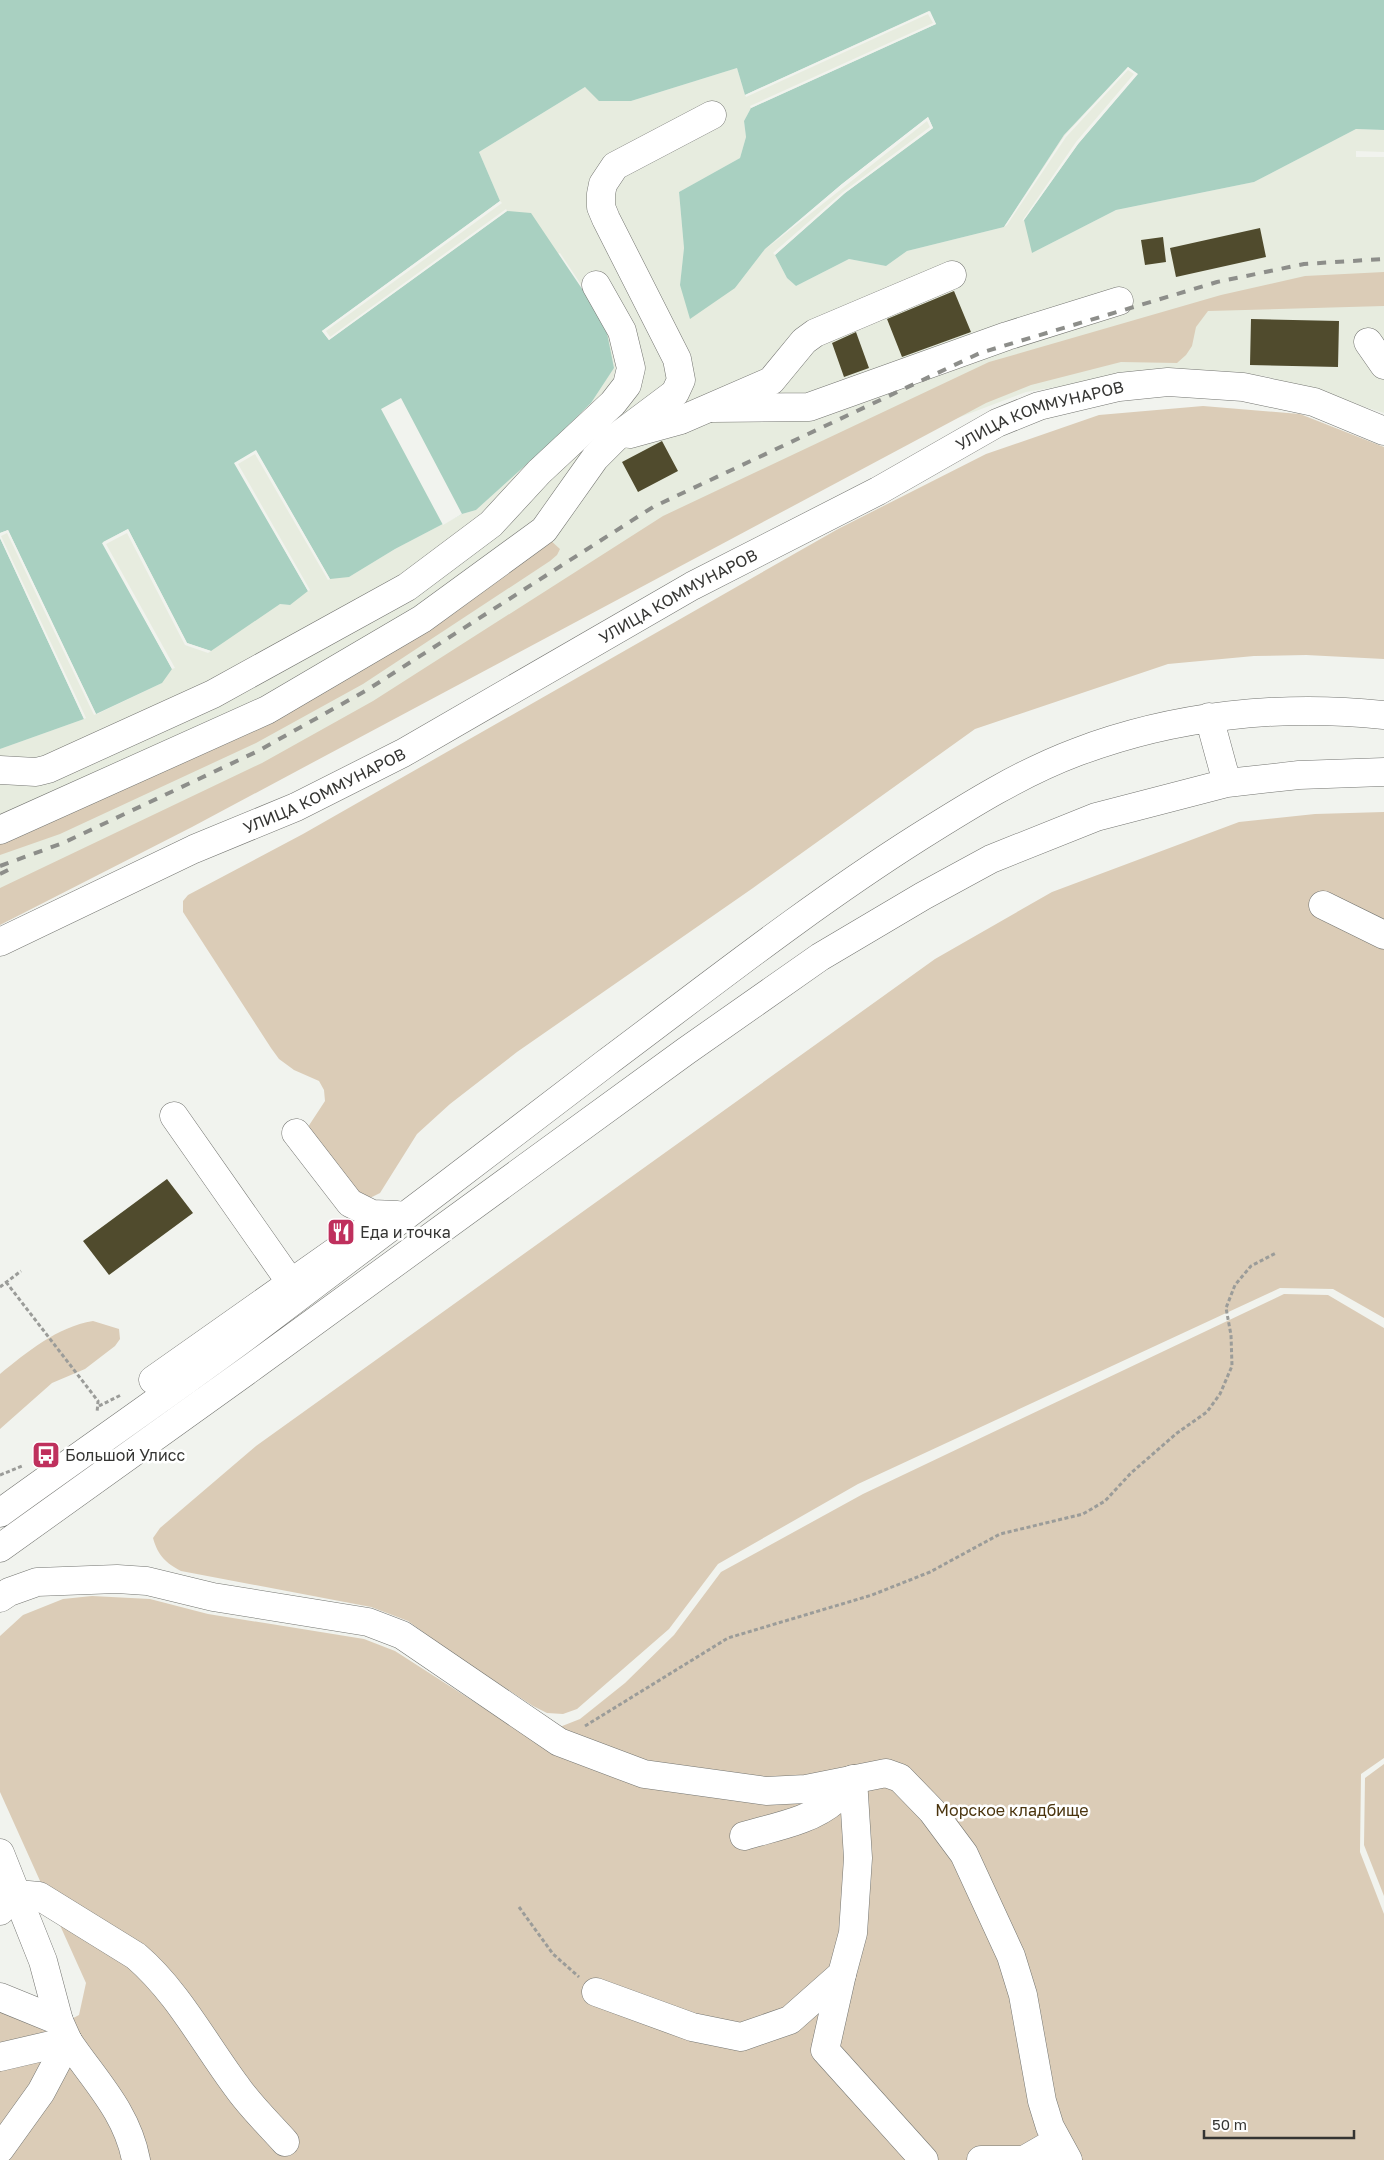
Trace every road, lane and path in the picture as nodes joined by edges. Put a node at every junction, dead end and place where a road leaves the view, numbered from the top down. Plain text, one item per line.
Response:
1 (712, 115) dead end
2 (952, 275) dead end
3 (596, 285) dead end
4 (1119, 301) dead end
5 (1368, 342) dead end
6 (1384, 365) edge
7 (712, 408) junction
8 (1384, 431) edge
9 (615, 438) junction
10 (1384, 715) edge
11 (1209, 717) junction
12 (0, 770) edge
13 (1384, 772) edge
14 (1227, 784) junction
15 (0, 830) edge
16 (1323, 905) dead end
17 (1384, 935) edge
18 (0, 942) edge
19 (174, 1116) dead end
20 (296, 1133) dead end
21 (397, 1215) junction
22 (1276, 1253) dead end
23 (21, 1271) dead end
24 (6, 1282) junction
25 (291, 1283) junction
26 (0, 1287) edge
27 (153, 1380) dead end
28 (93, 1417) dead end
29 (29, 1461) dead end
30 (0, 1476) edge
31 (0, 1513) edge
32 (0, 1548) edge
33 (0, 1598) edge
34 (559, 1742) junction
35 (853, 1779) junction
36 (744, 1836) dead end
37 (0, 1852) edge
38 (8, 1902) edge
39 (520, 1907) dead end
40 (842, 1974) junction
41 (596, 1992) joint
42 (0, 1999) edge
43 (790, 2020) junction
44 (64, 2031) junction
45 (825, 2050) junction
46 (0, 2057) edge
47 (285, 2142) dead end
48 (0, 2149) edge
49 (1063, 2151) edge
50 (136, 2160) edge
51 (924, 2160) edge
52 (981, 2160) edge

1 - 9 main road
2 - 7 main road
3 - 12 main road
4 - 7 main road
5 - 6 main road
7 - 9 main road
8 - 18 main road, УЛИЦА КОММУНАРОВ
9 - 15 main road
10 - 11 main road
11 - 14 main road
11 - 21 main road
13 - 14 main road
14 - 32 main road
16 - 17 main road
19 - 25 main road
20 - 21 main road
21 - 25 main road
21 - 31 main road
22 - 34 path
23 - 24 path
24 - 26 path
24 - 28 path
25 - 27 main road
29 - 30 path
33 - 34 main road
34 - 35 main road
35 - 36 main road
35 - 40 main road
35 - 49 main road
37 - 38 main road
38 - 44 main road
38 - 47 main road
39 - 41 path
40 - 43 main road
40 - 45 main road
41 - 43 main road
42 - 44 main road
43 - 45 main road
44 - 46 main road
44 - 48 main road
44 - 50 main road
45 - 51 main road
49 - 52 main road

